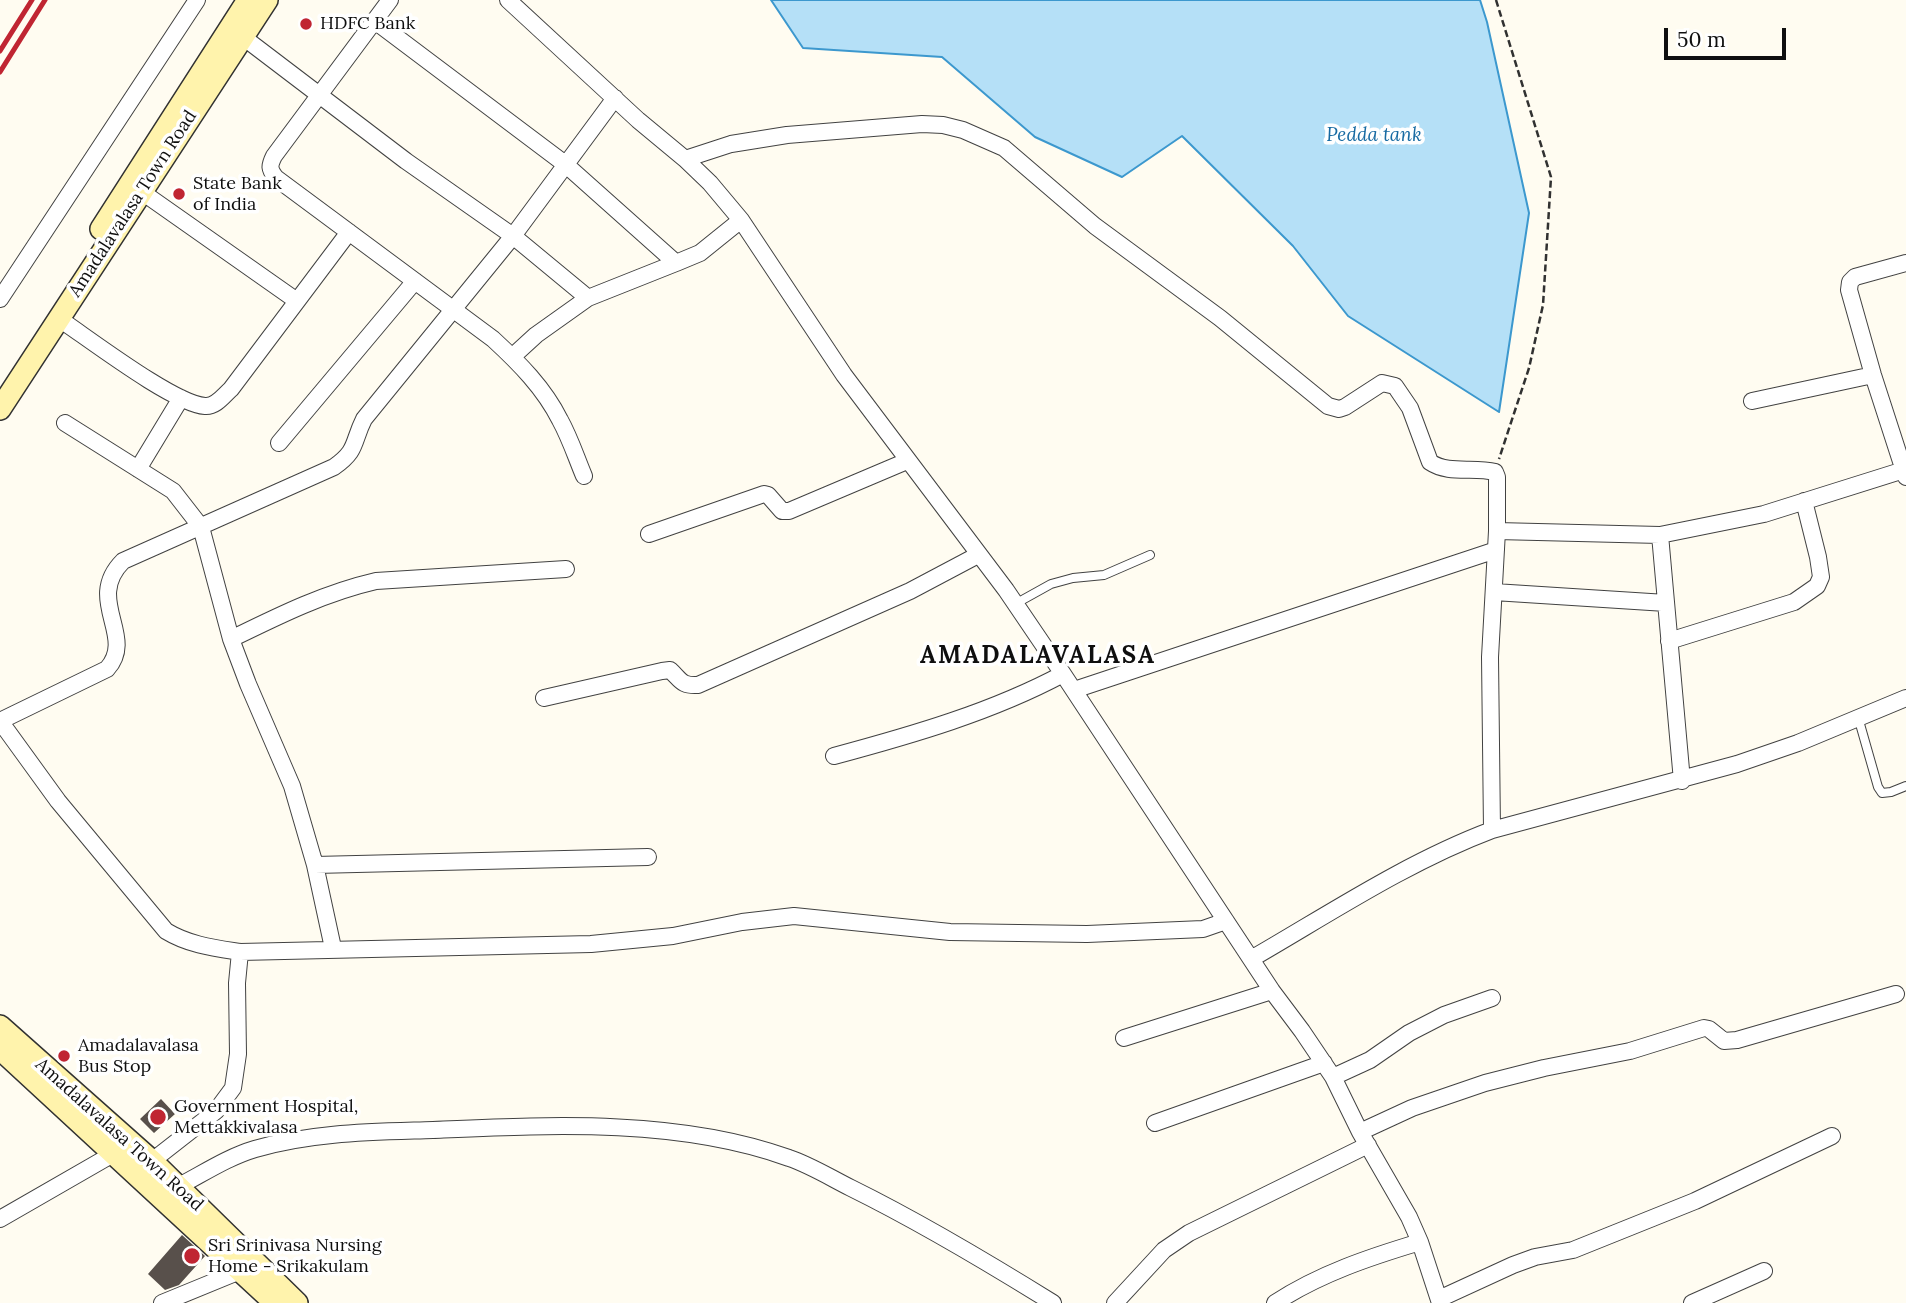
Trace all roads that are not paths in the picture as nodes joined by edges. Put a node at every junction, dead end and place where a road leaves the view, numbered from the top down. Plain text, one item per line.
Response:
1 (197, 0) edge
2 (248, 0) edge
3 (267, 0) edge
4 (390, 0) edge
5 (508, 0) edge
6 (375, 21) junction
7 (243, 37) junction
8 (320, 94) junction
9 (615, 98) junction
10 (685, 159) junction
11 (565, 164) junction
12 (142, 192) junction
13 (741, 220) junction
14 (349, 232) junction
15 (513, 236) junction
16 (676, 263) junction
17 (1906, 263) edge
18 (415, 281) junction
19 (588, 298) junction
20 (0, 299) edge
21 (297, 301) junction
22 (454, 309) junction
23 (58, 318) junction
24 (512, 356) junction
25 (1873, 375) junction
26 (0, 383) edge
27 (181, 398) junction
28 (1752, 401) dead end
29 (0, 409) edge
30 (65, 423) dead end
31 (279, 443) dead end
32 (907, 461) junction
33 (138, 469) junction
34 (1905, 473) edge
35 (584, 476) dead end
36 (1804, 501) junction
37 (201, 527) junction
38 (1497, 531) junction
39 (649, 534) dead end
40 (1660, 536) junction
41 (1496, 550) junction
42 (978, 555) junction
43 (1150, 555) dead end
44 (566, 569) dead end
45 (1494, 593) junction
46 (1666, 603) junction
47 (1015, 604) junction
48 (231, 639) junction
49 (1669, 641) junction
50 (1063, 674) junction
51 (1074, 690) junction
52 (544, 698) dead end
53 (1906, 698) edge
54 (1858, 717) junction
55 (0, 721) edge
56 (834, 756) dead end
57 (1682, 781) junction
58 (1906, 786) edge
59 (1492, 831) junction
60 (648, 857) dead end
61 (315, 865) junction
62 (1226, 921) junction
63 (333, 948) junction
64 (240, 952) junction
65 (1251, 959) junction
66 (1272, 991) junction
67 (1896, 994) dead end
68 (1492, 998) dead end
69 (0, 1026) edge
70 (1124, 1038) dead end
71 (0, 1049) edge
72 (1328, 1070) junction
73 (1155, 1123) dead end
74 (1832, 1136) dead end
75 (1364, 1138) junction
76 (113, 1154) junction
77 (152, 1161) junction
78 (179, 1186) junction
79 (0, 1219) edge
80 (1420, 1242) junction
81 (240, 1270) junction
82 (1764, 1271) dead end
83 (1439, 1301) edge
84 (162, 1303) edge
85 (275, 1303) edge
86 (297, 1303) edge
87 (1053, 1303) edge
88 (1115, 1303) edge
89 (1275, 1303) edge
90 (1692, 1303) edge

1 - 20 street
2 - 26 main road, Amadalavalasa Town Road
3 - 7 main road, Amadalavalasa Town Road
4 - 6 street
5 - 9 street
6 - 8 street
6 - 11 street
7 - 8 street
7 - 12 main road, Amadalavalasa Town Road
8 - 14 street
8 - 15 street
9 - 10 street
9 - 11 street
10 - 13 street
10 - 38 street
11 - 15 street
11 - 16 street
12 - 21 street
12 - 23 main road, Amadalavalasa Town Road
13 - 16 street
13 - 32 street
14 - 18 street
14 - 21 street
15 - 19 street
15 - 22 street
16 - 19 street
17 - 25 street
18 - 22 street
18 - 31 street
19 - 24 street
21 - 27 street
22 - 24 street
22 - 37 street
23 - 27 street
23 - 29 main road, Amadalavalasa Town Road
24 - 35 street
25 - 28 street
25 - 34 street
27 - 33 street
30 - 33 street
32 - 39 street
32 - 42 street
33 - 37 street
34 - 36 street
36 - 40 street
36 - 49 street
37 - 48 street
37 - 55 street
38 - 40 street
38 - 41 street
40 - 46 street
41 - 45 street
41 - 51 street
42 - 47 street
42 - 52 street
43 - 47 lane
44 - 48 street
45 - 46 street
45 - 59 street
46 - 49 street
47 - 50 street
48 - 61 street
49 - 57 street
50 - 51 street
50 - 56 street
51 - 62 street
53 - 54 street
54 - 57 street
54 - 58 lane
55 - 64 street
57 - 59 street
59 - 65 street
60 - 61 street
61 - 63 street
62 - 63 street
62 - 65 street
63 - 64 street
64 - 77 street
65 - 66 street
66 - 70 street
66 - 72 street
67 - 75 street
68 - 72 street
69 - 77 main road, Amadalavalasa Town Road
71 - 76 main road, Amadalavalasa Town Road
72 - 73 street
72 - 75 street
74 - 83 street
75 - 80 street
75 - 88 street
76 - 79 street
76 - 81 main road, Amadalavalasa Town Road
77 - 78 main road, Amadalavalasa Town Road
78 - 86 main road, Amadalavalasa Town Road
78 - 87 street
80 - 83 street
80 - 89 street
81 - 84 street
81 - 85 main road, Amadalavalasa Town Road
82 - 90 street

